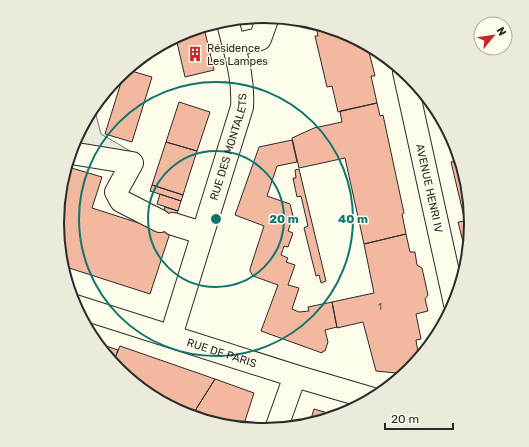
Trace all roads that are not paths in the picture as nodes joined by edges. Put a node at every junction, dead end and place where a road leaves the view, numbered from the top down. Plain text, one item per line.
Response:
1 (266, 23) edge
2 (229, 26) edge
3 (233, 45) junction
4 (406, 82) edge
5 (77, 154) edge
6 (202, 233) junction
7 (453, 291) edge
8 (83, 309) edge
9 (171, 336) junction
10 (295, 376) junction
11 (366, 397) edge
12 (278, 424) edge

1 - 3 street
2 - 3 street, RUE DES MONTALETS
3 - 6 street, RUE DES MONTALETS
4 - 7 street, AVENUE HENRI IV
5 - 6 street
6 - 9 street, RUE DES MONTALETS
8 - 9 street, RUE DE PARIS
9 - 10 street, RUE DE PARIS
10 - 11 street, RUE DE PARIS
10 - 12 street

